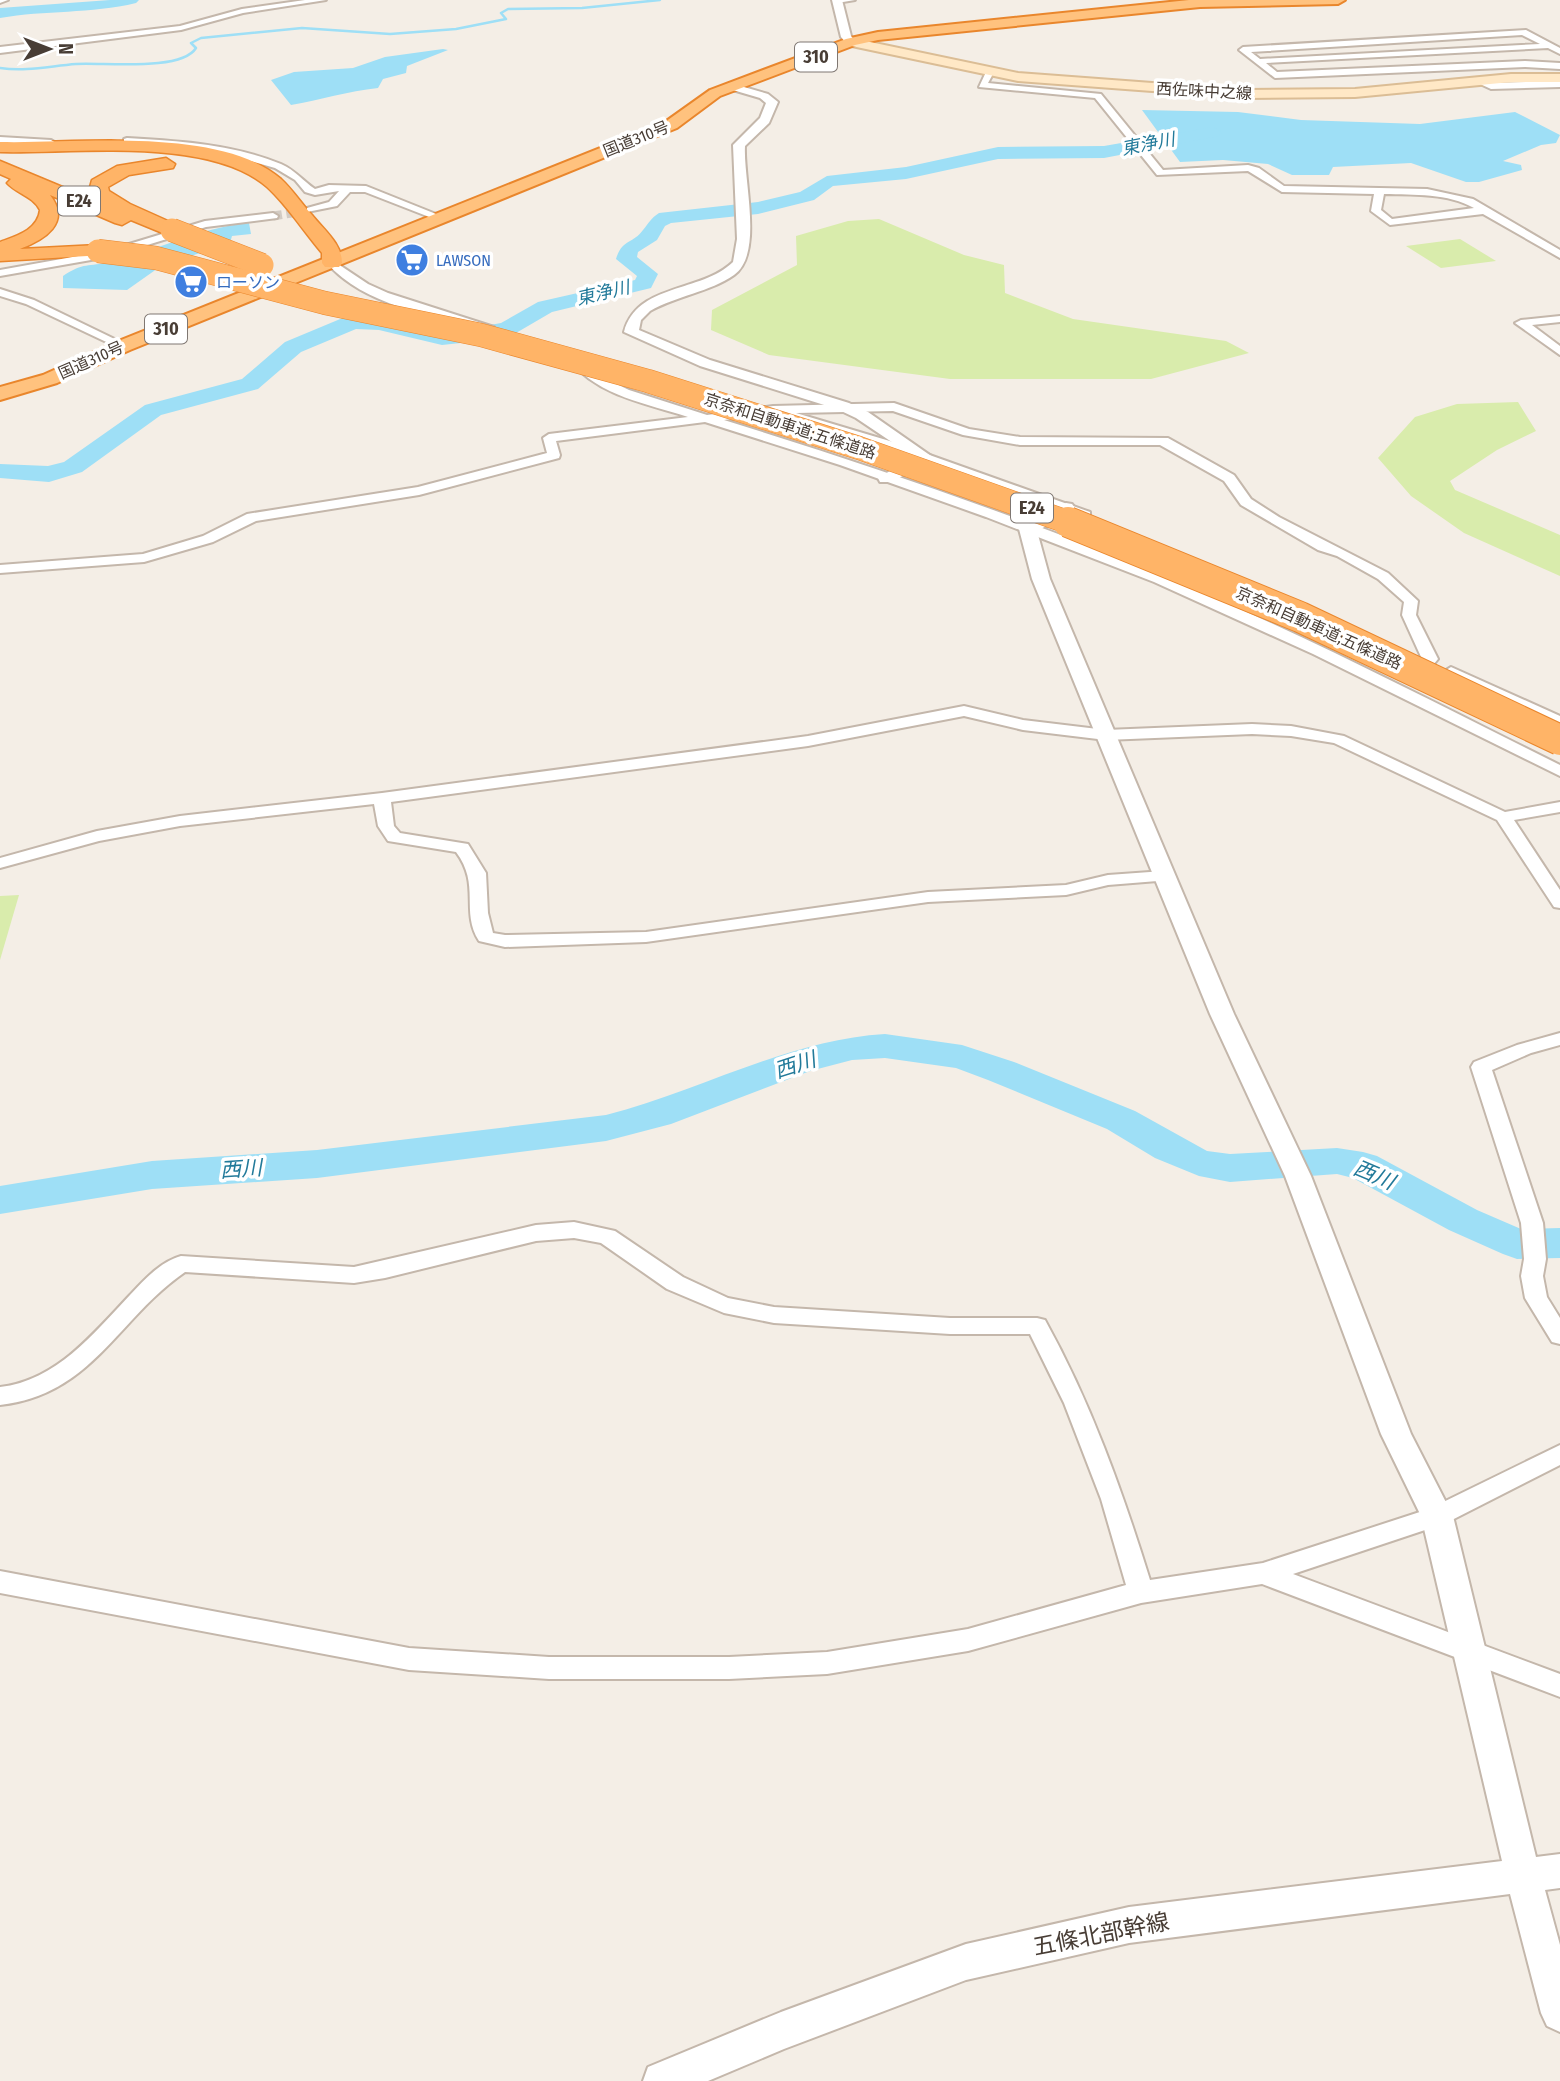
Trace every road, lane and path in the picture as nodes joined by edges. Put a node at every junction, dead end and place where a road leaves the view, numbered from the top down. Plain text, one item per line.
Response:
1 (322, 0) edge
2 (837, 0) edge
3 (851, 0) edge
4 (1338, 0) edge
5 (1393, 39) junction
6 (850, 42) junction
7 (1555, 46) edge
8 (0, 50) edge
9 (1560, 51) edge
10 (1414, 54) junction
11 (1259, 62) junction
12 (1560, 66) edge
13 (1433, 68) junction
14 (990, 72) junction
15 (1560, 78) edge
16 (1481, 81) junction
17 (1560, 84) edge
18 (730, 86) junction
19 (1129, 134) joint
20 (0, 140) edge
21 (0, 147) edge
22 (1143, 152) joint
23 (223, 158) junction
24 (9, 170) edge
25 (348, 188) junction
26 (1380, 191) junction
27 (273, 207) junction
28 (310, 210) tunnel mouth
29 (1487, 210) junction
30 (441, 218) junction
31 (165, 232) junction
32 (1560, 240) edge
33 (1540, 243) junction
34 (0, 249) edge
35 (1560, 255) edge
36 (0, 257) edge
37 (332, 263) junction
38 (0, 273) edge
39 (0, 292) edge
40 (358, 293) junction
41 (1560, 318) edge
42 (481, 335) junction
43 (123, 346) junction
44 (1560, 351) edge
45 (572, 352) junction
46 (0, 394) edge
47 (843, 406) junction
48 (773, 410) junction
49 (705, 418) junction
50 (926, 458) junction
51 (886, 478) junction
52 (1066, 508) junction
53 (1028, 529) junction
54 (0, 569) edge
55 (1428, 662) junction
56 (1560, 723) edge
57 (1106, 735) junction
58 (1560, 740) edge
59 (1560, 771) edge
60 (382, 798) junction
61 (1560, 807) edge
62 (1503, 817) junction
63 (0, 863) edge
64 (1164, 876) junction
65 (1560, 903) edge
66 (1560, 1039) edge
67 (1560, 1336) edge
68 (0, 1396) edge
69 (1560, 1454) edge
70 (1437, 1516) junction
71 (1263, 1573) junction
72 (0, 1582) edge
73 (1141, 1592) junction
74 (1470, 1650) junction
75 (1560, 1686) edge
76 (1560, 1871) edge
77 (1523, 1875) junction
78 (1560, 2013) edge
79 (663, 2081) edge

1 - 8 street
2 - 3 street
2 - 6 street
4 - 6 highway, 国道310号 / 310
5 - 7 street
5 - 10 street
5 - 11 street
6 - 14 main road, 西佐味中之線
6 - 18 highway, 国道310号 / 310
7 - 9 street
7 - 10 street
10 - 11 street
10 - 13 street
11 - 13 street
12 - 13 street
14 - 16 main road, 西佐味中之線
14 - 19 street
15 - 16 main road, 西佐味中之線
16 - 17 street
18 - 30 highway, 国道310号 / 310
18 - 47 street
19 - 22 street
20 - 25 street
21 - 23 highway
22 - 26 street
23 - 24 highway
23 - 37 highway
24 - 27 highway
24 - 31 highway, 京奈和自動車道;五條道路 / E24
24 - 34 highway
25 - 28 street
25 - 30 street
26 - 29 street
26 - 29 street
27 - 31 highway
27 - 37 highway
27 - 38 street
29 - 33 street
30 - 37 highway, 国道310号 / 310
31 - 40 highway, 京奈和自動車道;五條道路 / E24
32 - 33 street
33 - 35 street
36 - 42 highway, bridge
37 - 40 street
37 - 43 highway, 国道310号 / 310
39 - 43 street
40 - 42 highway, 京奈和自動車道;五條道路 / E24, bridge
40 - 45 street
41 - 44 street
42 - 58 highway, 京奈和自動車道;五條道路 / E24, bridge
43 - 46 highway, 国道310号 / 310
45 - 48 street
45 - 49 street
47 - 48 street
47 - 50 street
47 - 55 street
48 - 49 street
48 - 50 street
49 - 51 street
49 - 54 street
50 - 51 street
50 - 52 street
51 - 53 street
52 - 53 street
52 - 55 street
53 - 57 street
53 - 59 street
55 - 56 street
57 - 60 street
57 - 62 street
57 - 64 street
60 - 63 street
60 - 64 street
61 - 62 street
62 - 65 street
64 - 70 street
66 - 67 street
68 - 73 street
69 - 70 street
70 - 71 street
70 - 74 street
71 - 73 street
71 - 74 street
72 - 73 street
74 - 75 street
74 - 77 street
76 - 77 street, 五條北部幹線
77 - 78 street
77 - 79 street, 五條北部幹線

